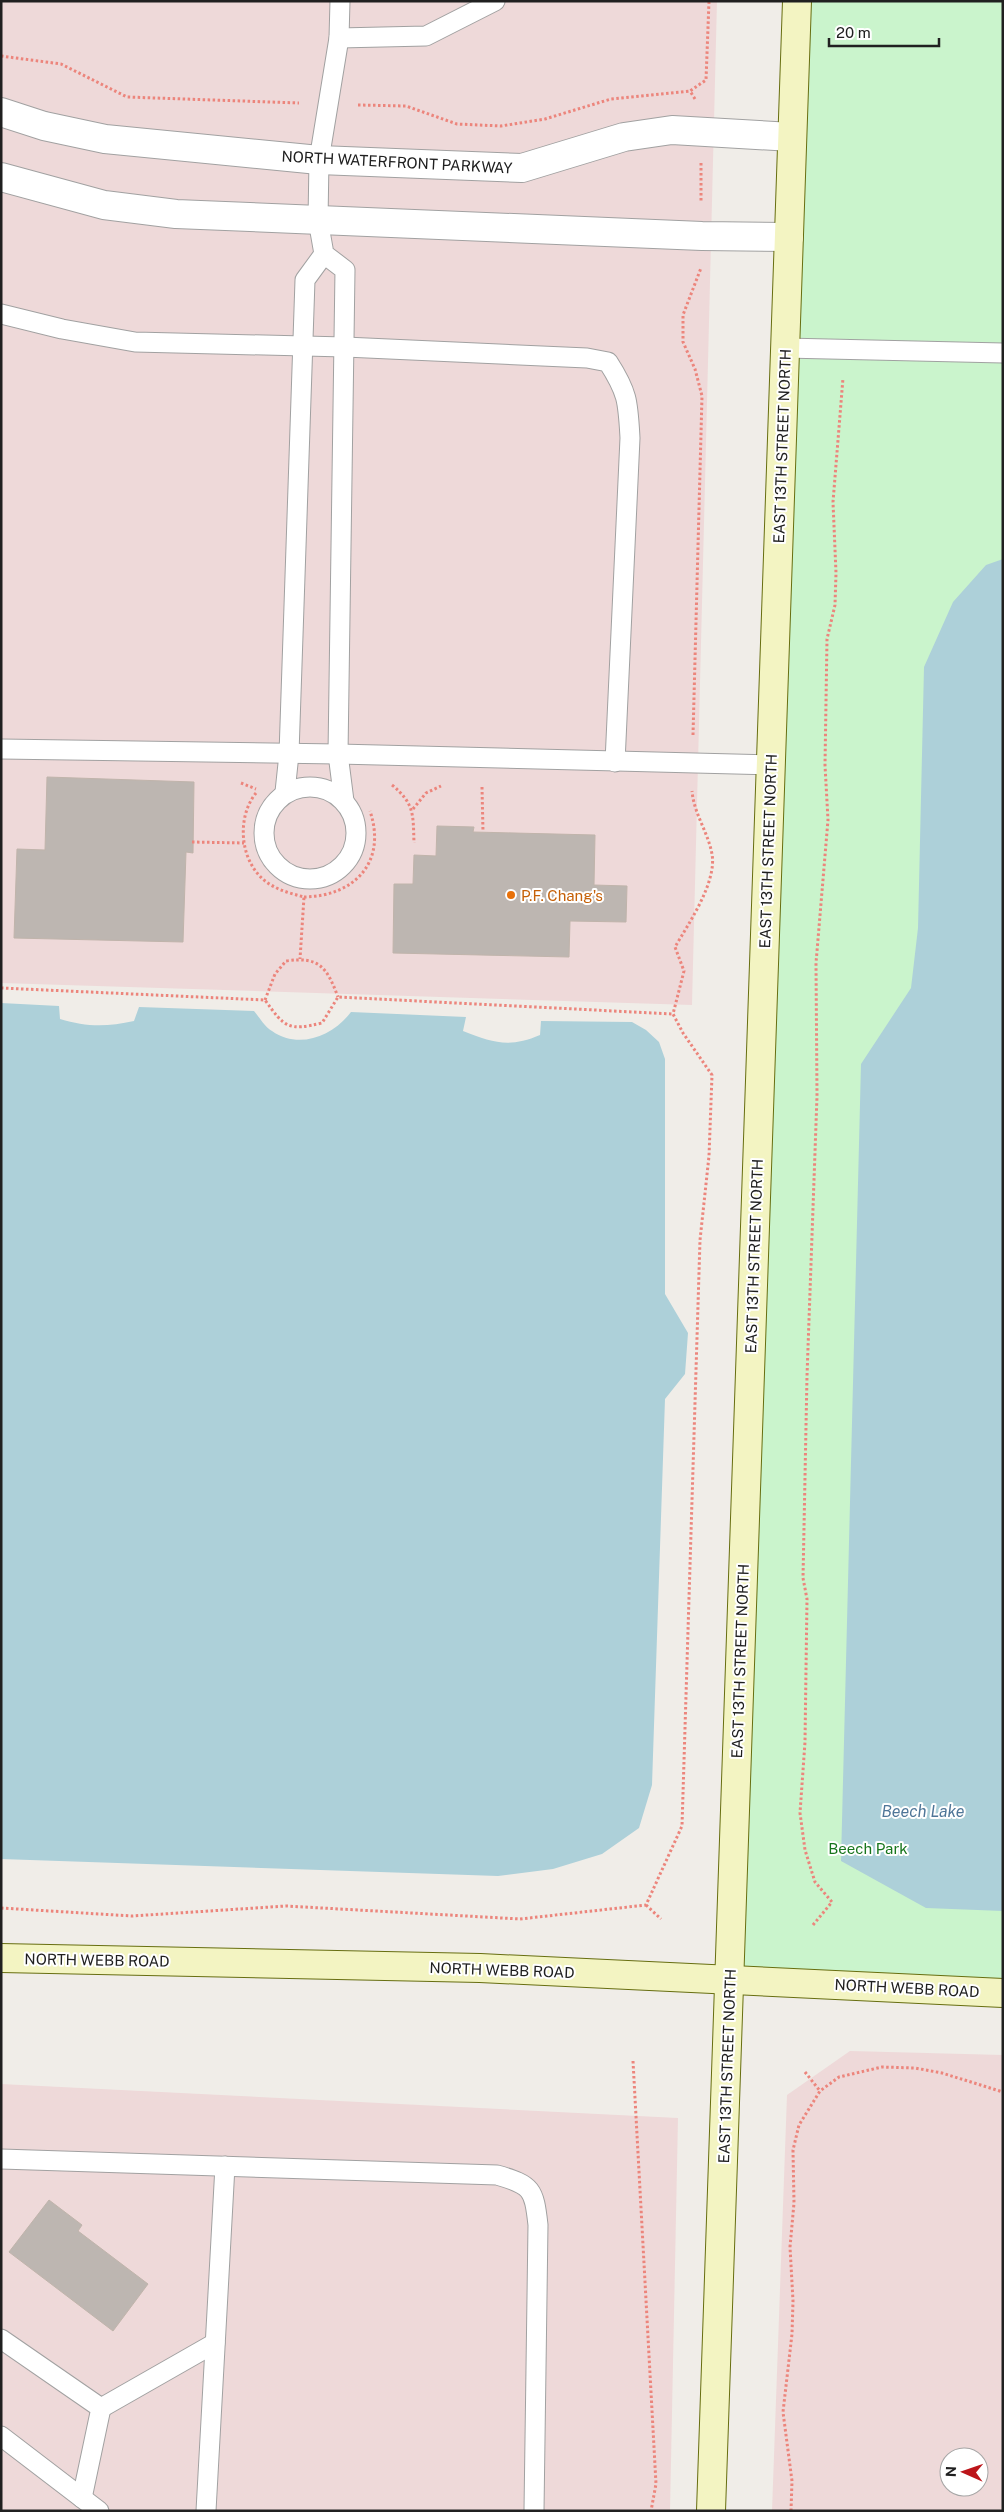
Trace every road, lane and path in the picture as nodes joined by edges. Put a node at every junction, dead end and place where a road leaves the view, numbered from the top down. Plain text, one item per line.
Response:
1 (340, 1) edge
2 (494, 1) edge
3 (708, 1) edge
4 (797, 1) edge
5 (339, 38) junction
6 (1, 112) edge
7 (701, 132) junction
8 (792, 136) junction
9 (318, 160) junction
10 (1, 177) edge
11 (318, 220) junction
12 (702, 236) junction
13 (789, 237) junction
14 (324, 254) junction
15 (1, 314) edge
16 (303, 347) junction
17 (345, 347) junction
18 (785, 348) junction
19 (845, 349) junction
20 (1003, 353) edge
21 (1, 749) edge
22 (289, 754) junction
23 (338, 754) junction
24 (615, 762) junction
25 (692, 763) junction
26 (771, 765) junction
27 (386, 786) dead end
28 (482, 787) dead end
29 (258, 790) dead end
30 (285, 792) junction
31 (344, 801) junction
32 (370, 802) dead end
33 (483, 832) dead end
34 (192, 842) dead end
35 (244, 843) junction
36 (414, 843) dead end
37 (304, 897) junction
38 (300, 959) junction
39 (1, 988) edge
40 (338, 998) junction
41 (265, 1000) junction
42 (673, 1014) junction
43 (646, 1904) junction
44 (1, 1908) edge
45 (661, 1919) dead end
46 (813, 1926) dead end
47 (1, 1958) edge
48 (730, 1980) junction
49 (1003, 1993) edge
50 (633, 2061) dead end
51 (805, 2072) dead end
52 (820, 2091) junction
53 (1003, 2092) edge
54 (1, 2159) edge
55 (225, 2166) junction
56 (1, 2339) edge
57 (215, 2344) junction
58 (101, 2408) junction
59 (1, 2436) edge
60 (82, 2498) junction
61 (99, 2511) edge
62 (206, 2511) edge
63 (534, 2511) edge
64 (651, 2511) edge
65 (711, 2511) edge
66 (791, 2511) edge

1 - 5 lane
2 - 5 lane
3 - 7 path
4 - 8 main road, EAST 13TH STREET NORTH
5 - 9 lane
6 - 9 street, NORTH WATERFRONT PARKWAY
7 - 8 street, NORTH WATERFRONT PARKWAY
7 - 9 street, NORTH WATERFRONT PARKWAY
7 - 12 path
8 - 13 main road, EAST 13TH STREET NORTH
9 - 11 lane
10 - 11 street
11 - 12 street
11 - 14 lane
12 - 13 street
12 - 25 path
13 - 18 main road, EAST 13TH STREET NORTH
14 - 16 lane
14 - 17 lane
15 - 16 lane
16 - 17 lane
16 - 22 lane
17 - 23 lane
17 - 24 lane
18 - 19 lane
18 - 26 main road, EAST 13TH STREET NORTH
19 - 20 lane
19 - 46 path
21 - 22 lane
22 - 23 lane
22 - 30 lane
23 - 24 lane
23 - 31 lane
24 - 25 lane
25 - 26 lane
25 - 42 path
26 - 48 main road, EAST 13TH STREET NORTH
27 - 36 path
28 - 33 path
29 - 35 path
30 - 31 lane
30 - 31 lane
32 - 37 path
34 - 35 path
35 - 37 path
37 - 38 path
38 - 40 path
38 - 41 path
39 - 41 path
40 - 41 path
40 - 42 path
42 - 43 path
43 - 44 path
43 - 45 path
47 - 48 main road, NORTH WEBB ROAD
48 - 49 main road, NORTH WEBB ROAD
48 - 65 main road, EAST 13TH STREET NORTH
50 - 64 path
51 - 52 path
52 - 53 path
52 - 66 path
54 - 55 lane
55 - 57 lane
55 - 63 lane
56 - 58 lane
57 - 58 lane
57 - 62 lane
58 - 60 lane
59 - 60 lane
60 - 61 lane

